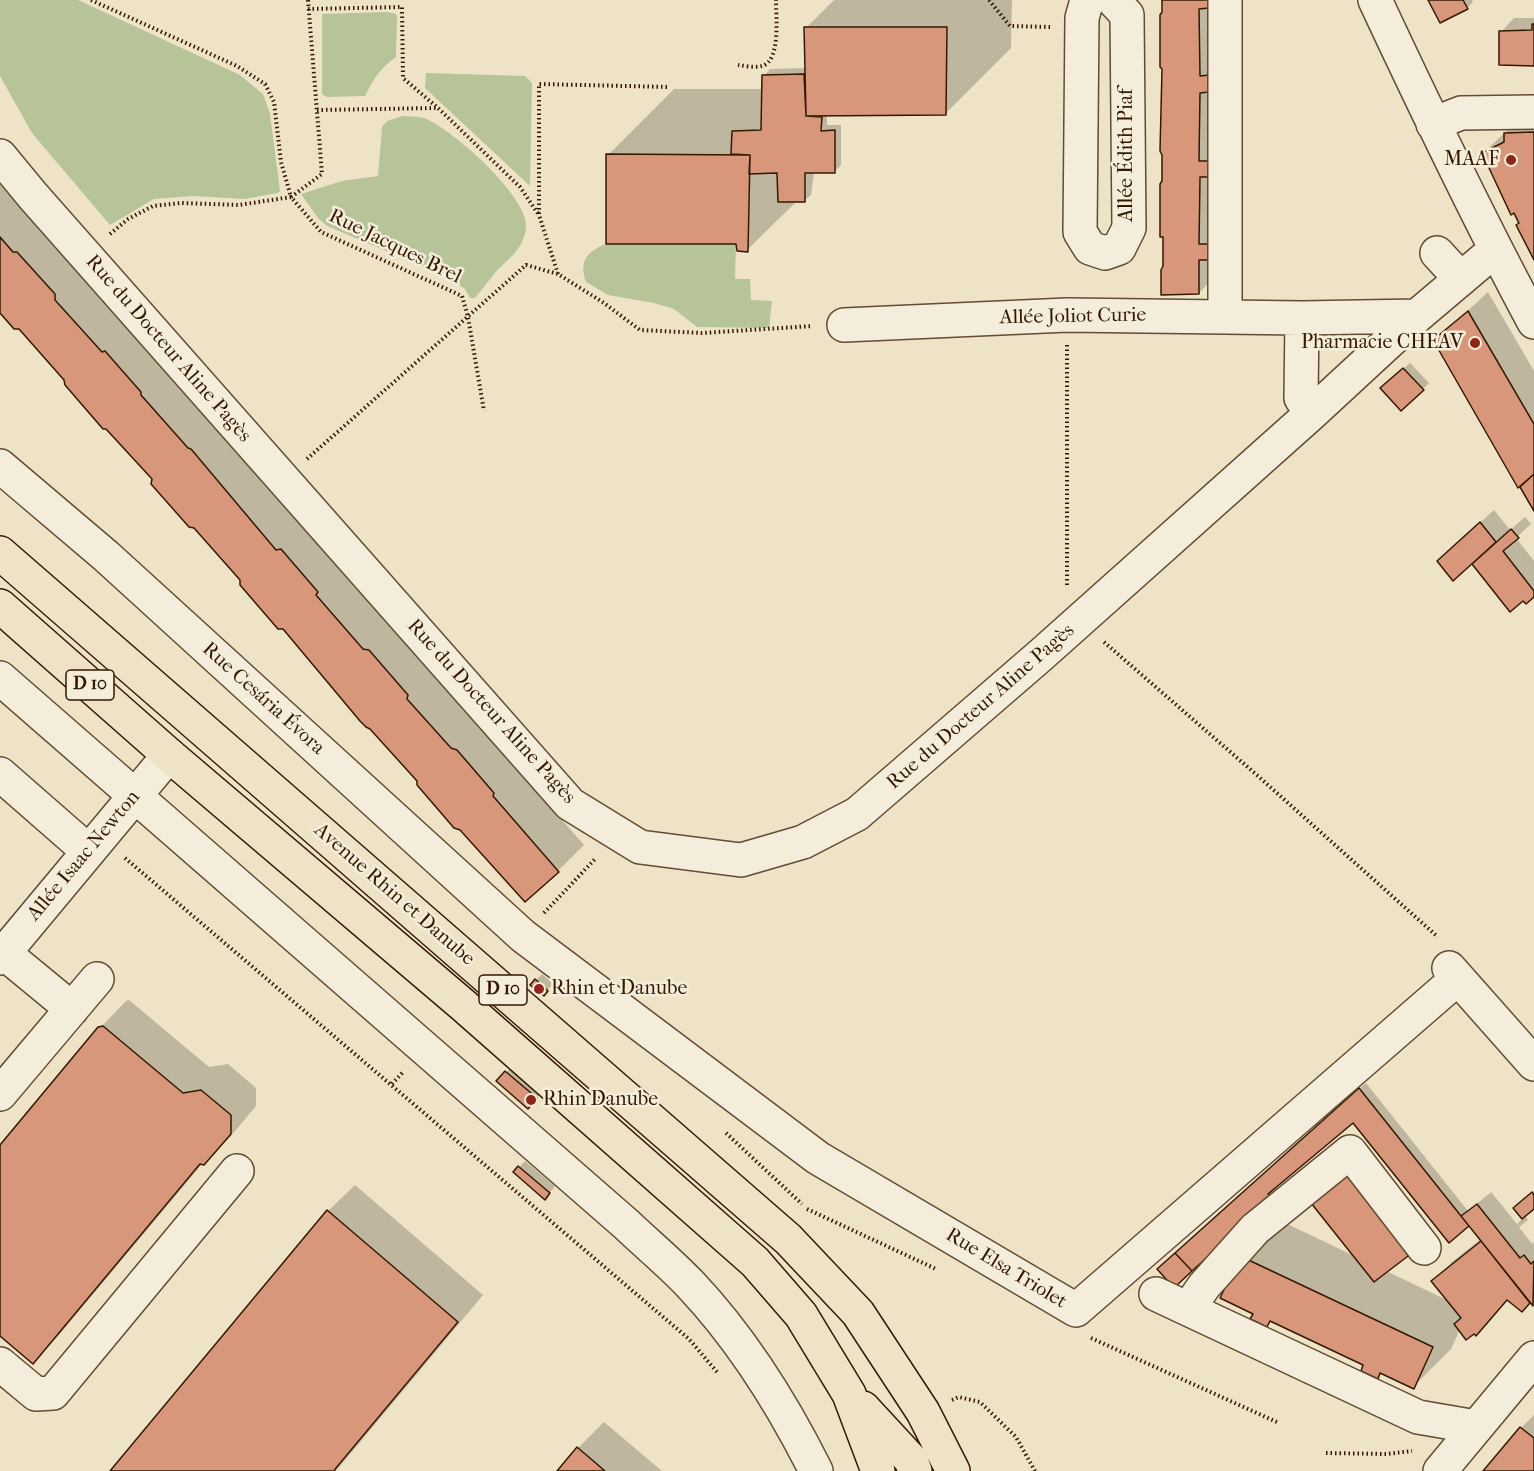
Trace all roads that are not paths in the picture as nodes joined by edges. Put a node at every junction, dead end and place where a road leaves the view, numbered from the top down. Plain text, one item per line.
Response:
1 (1113, 0) edge
2 (1225, 0) edge
3 (1375, 0) edge
4 (1085, 14) edge
5 (1534, 112) edge
6 (1433, 124) junction
7 (0, 156) edge
8 (1495, 250) junction
9 (1437, 253) dead end
10 (1461, 279) junction
11 (1225, 316) junction
12 (1417, 316) junction
13 (1302, 318) junction
14 (1534, 322) edge
15 (844, 325) road end
16 (1312, 413) junction
17 (0, 466) edge
18 (0, 553) edge
19 (0, 606) edge
20 (0, 678) edge
21 (169, 755) junction
22 (0, 774) edge
23 (134, 796) junction
24 (88, 850) junction
25 (523, 936) joint
26 (2, 955) edge
27 (97, 979) dead end
28 (72, 1009) junction
29 (1534, 1064) edge
30 (0, 1094) edge
31 (237, 1172) dead end
32 (1424, 1248) dead end
33 (1156, 1294) dead end
34 (1188, 1309) junction
35 (1534, 1358) edge
36 (0, 1364) edge
37 (849, 1394) junction
38 (1476, 1427) junction
39 (1428, 1460) edge
40 (816, 1471) edge
41 (878, 1471) edge
42 (915, 1471) edge
43 (953, 1471) edge

1 - 4 street, Allée Édith Piaf
2 - 11 street
3 - 6 street
5 - 6 street
6 - 8 street
7 - 16 street, Rue du Docteur Aline Pagès
8 - 10 street, Rue du Docteur Aline Pagès
8 - 14 street
9 - 10 street
10 - 12 street, Rue du Docteur Aline Pagès
11 - 13 street, Allée Joliot Curie
11 - 15 street, Allée Joliot Curie
12 - 13 street, Allée Joliot Curie
12 - 16 street, Rue du Docteur Aline Pagès
13 - 16 street
17 - 25 street, Rue Cesária Évora
18 - 43 main road, Avenue Rhin et Danube / D 10
19 - 21 main road, Avenue Rhin et Danube / D 10
20 - 23 street
21 - 23 street, Allée Isaac Newton
21 - 37 main road, Avenue Rhin et Danube / D 10
22 - 24 street
23 - 24 street, Allée Isaac Newton
23 - 40 street
24 - 26 street, Allée Isaac Newton
25 - 29 street, Rue Elsa Triolet
26 - 28 street
27 - 28 street
28 - 30 street
31 - 36 street
32 - 34 street
33 - 34 street
34 - 38 street
35 - 38 street
37 - 41 main road, D 10
37 - 42 main road
38 - 39 street

